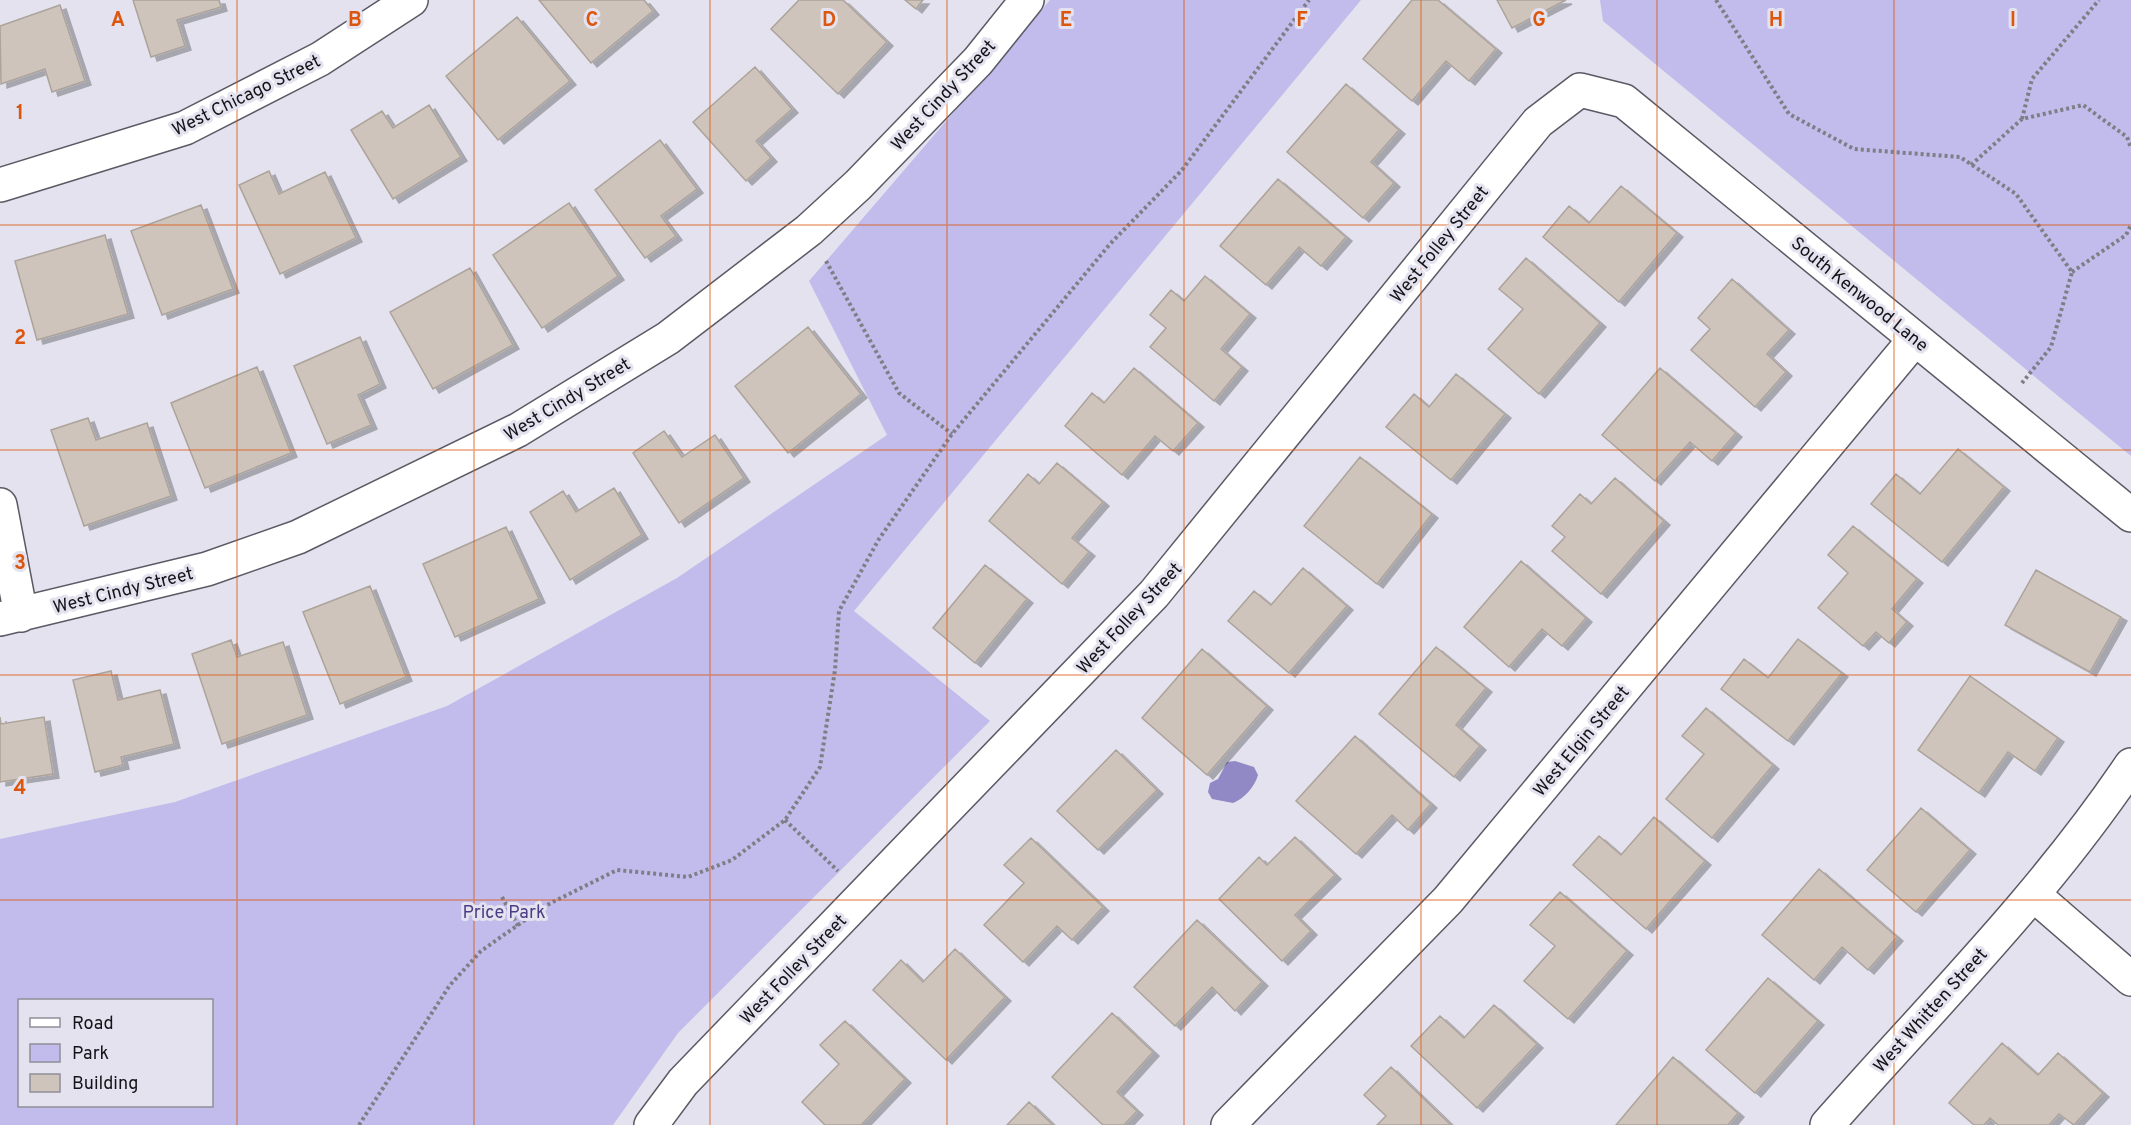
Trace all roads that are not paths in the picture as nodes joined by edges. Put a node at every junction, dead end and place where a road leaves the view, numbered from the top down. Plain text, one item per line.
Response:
1 (411, 0) edge
2 (1027, 0) edge
3 (1580, 90) joint
4 (0, 185) edge
5 (1915, 339) junction
6 (0, 505) edge
7 (2131, 516) edge
8 (10, 617) edge
9 (2131, 765) edge
10 (2034, 895) junction
11 (2131, 979) edge
12 (651, 1125) edge
13 (1228, 1125) edge
14 (1827, 1125) edge

1 - 4 street, West Chicago Street
2 - 8 street, West Cindy Street
3 - 5 street, South Kenwood Lane
3 - 12 street, West Folley Street
5 - 7 street, South Kenwood Lane
5 - 13 street, West Elgin Street
6 - 8 street
9 - 10 street, West Whitten Street
10 - 11 street
10 - 14 street, West Whitten Street

